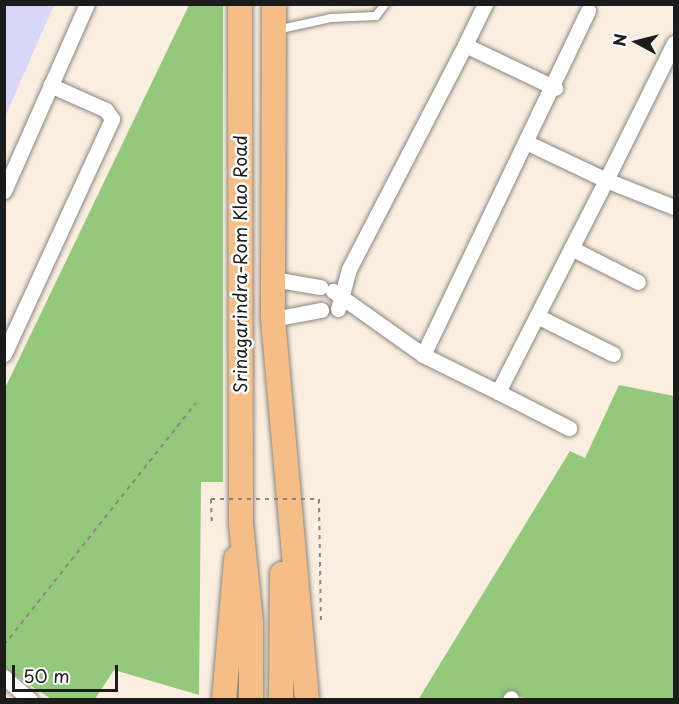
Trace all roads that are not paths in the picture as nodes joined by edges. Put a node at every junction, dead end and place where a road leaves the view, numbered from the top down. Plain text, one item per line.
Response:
1 (87, 4) edge
2 (240, 4) edge
3 (274, 4) edge
4 (385, 4) edge
5 (485, 4) edge
6 (588, 10) dead end
7 (275, 30) junction
8 (675, 43) edge
9 (465, 45) junction
10 (50, 85) junction
11 (555, 88) junction
12 (528, 143) junction
13 (606, 180) junction
14 (4, 191) edge
15 (675, 207) edge
16 (571, 248) junction
17 (273, 279) junction
18 (638, 282) dead end
19 (330, 300) junction
20 (537, 316) junction
21 (273, 319) junction
22 (4, 354) edge
23 (613, 354) dead end
24 (423, 355) junction
25 (498, 392) junction
26 (569, 428) dead end
27 (284, 481) junction
28 (241, 524) junction
29 (4, 677) edge
30 (30, 699) edge
31 (224, 699) edge
32 (251, 699) edge
33 (281, 699) edge
34 (307, 699) edge

1 - 10 street
2 - 28 main road, Srinagarindra-Rom Klao Road
3 - 7 main road, Srinagarindra-Rom Klao Road
4 - 7 lane
5 - 9 street
6 - 11 street
7 - 17 main road, Srinagarindra-Rom Klao Road
8 - 13 street
9 - 11 street
9 - 19 street
10 - 14 street
10 - 22 street
11 - 12 street
12 - 13 street
12 - 24 street
13 - 15 street
13 - 16 street
16 - 18 street
16 - 20 street
17 - 19 street
17 - 21 main road, Srinagarindra-Rom Klao Road
19 - 21 street
19 - 24 street
20 - 23 street
20 - 25 street
21 - 27 main road, Srinagarindra-Rom Klao Road
24 - 25 street
25 - 26 street
27 - 33 main road, Srinagarindra-Rom Klao Road
27 - 34 main road, Srinagarindra-Rom Klao Road
28 - 31 main road, Srinagarindra-Rom Klao Road
28 - 32 main road, Srinagarindra-Rom Klao Road
29 - 30 street

